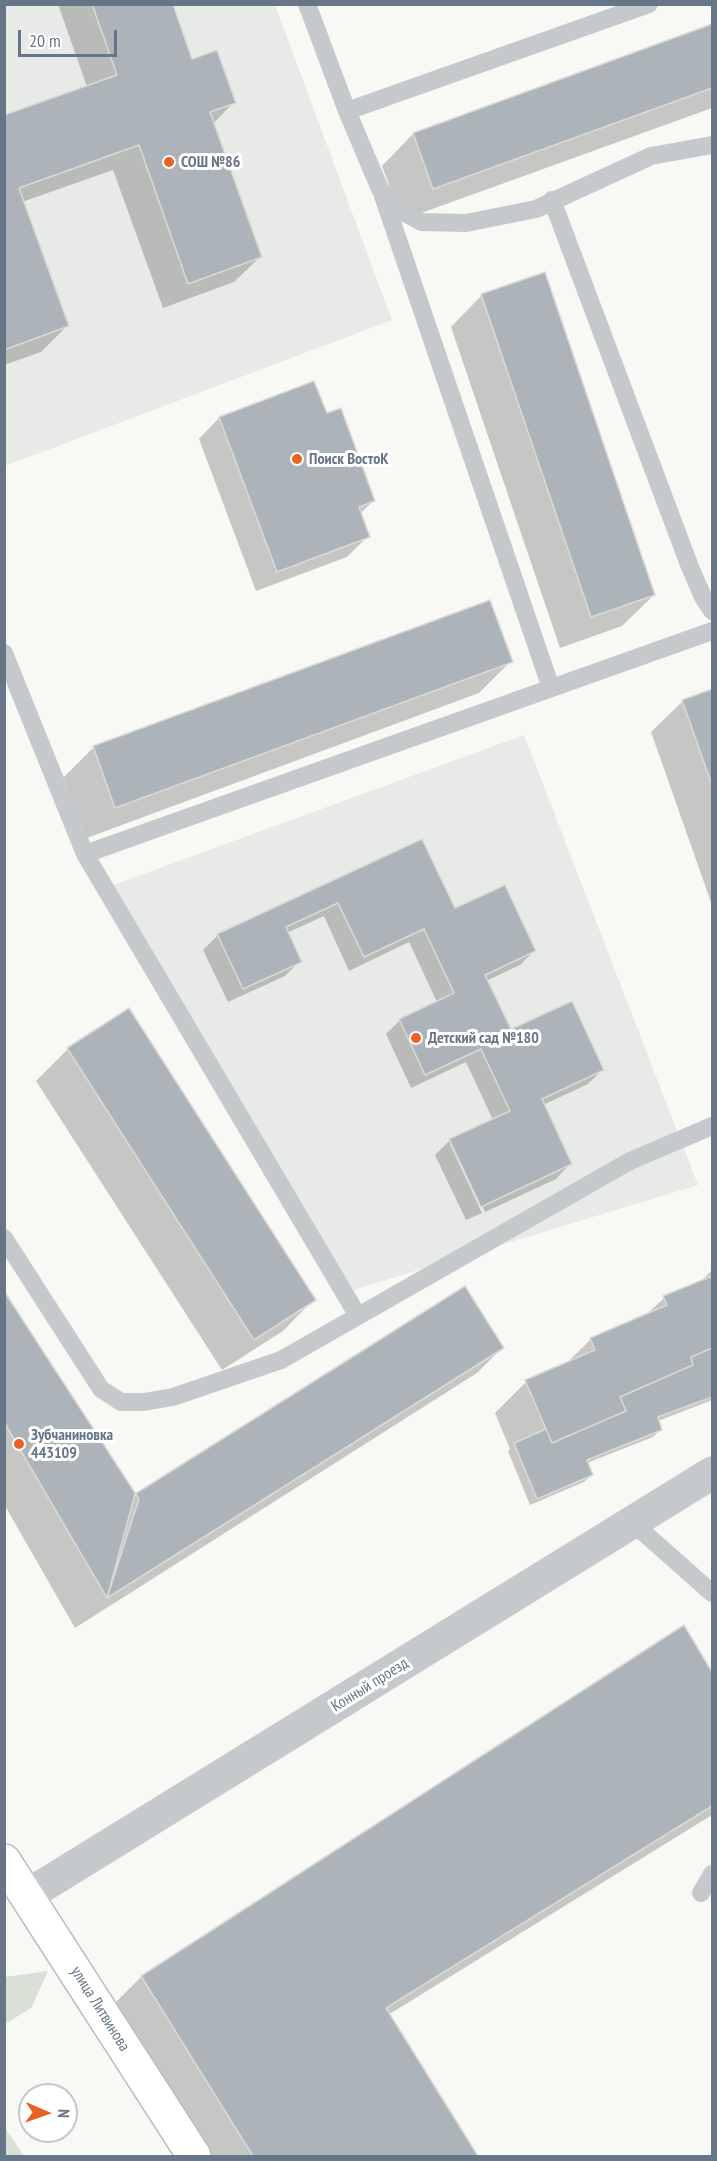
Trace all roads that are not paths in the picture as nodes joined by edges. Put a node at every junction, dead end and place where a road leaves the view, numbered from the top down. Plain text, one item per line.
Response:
1 (307, 4) edge
2 (649, 4) edge
3 (347, 111) junction
4 (712, 145) edge
5 (380, 189) junction
6 (552, 200) junction
7 (712, 611) edge
8 (712, 631) edge
9 (6, 662) edge
10 (551, 688) junction
11 (85, 854) junction
12 (712, 1126) edge
13 (4, 1238) edge
14 (358, 1316) junction
15 (712, 1473) edge
16 (633, 1523) junction
17 (712, 1593) edge
18 (4, 1861) edge
19 (712, 1874) edge
20 (701, 1893) dead end
21 (28, 1895) junction
22 (194, 2157) edge

1 - 3 lane
2 - 3 lane
3 - 5 lane
4 - 6 lane
5 - 6 lane
5 - 10 lane
6 - 7 lane
8 - 10 lane
9 - 11 lane
10 - 11 lane
11 - 14 lane
12 - 14 lane
13 - 14 lane
15 - 16 street, Конный проезд
16 - 17 lane
16 - 21 street, Конный проезд
18 - 21 main road, улица Литвинова
19 - 20 lane
21 - 22 main road, улица Литвинова

